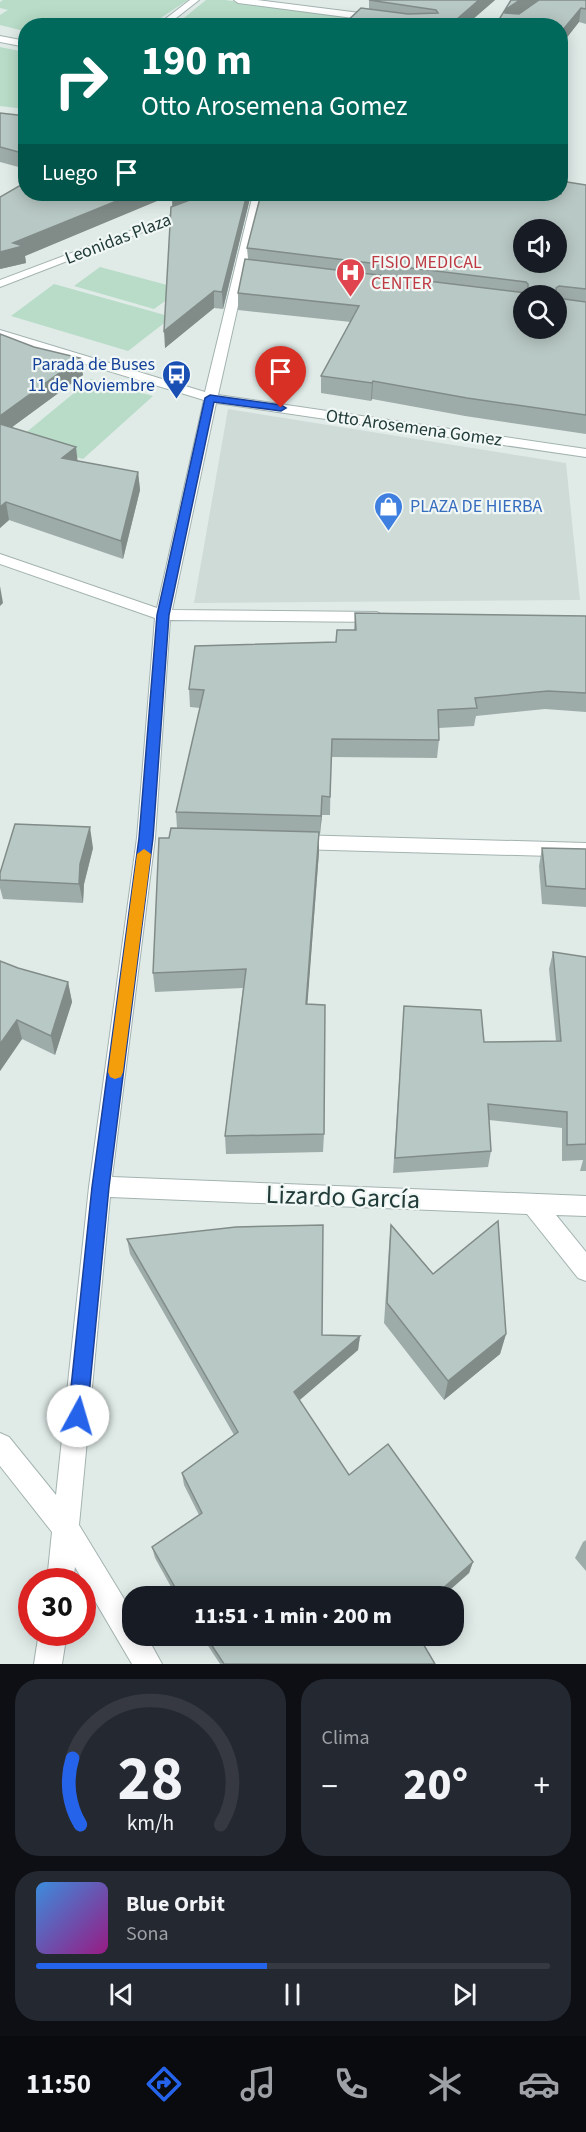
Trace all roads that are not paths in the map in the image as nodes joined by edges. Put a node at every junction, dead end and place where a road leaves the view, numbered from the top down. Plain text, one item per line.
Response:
1 (195, 0) edge
2 (237, 0) edge
3 (171, 18) edge
4 (376, 18) edge
5 (0, 39) edge
6 (18, 42) edge
7 (219, 201) edge
8 (257, 201) edge
9 (0, 284) edge
10 (0, 334) edge
11 (210, 398) junction
12 (586, 453) edge
13 (0, 559) edge
14 (163, 615) junction
15 (398, 618) edge
16 (146, 838) junction
17 (170, 839) edge
18 (277, 842) edge
19 (586, 850) edge
20 (100, 1187) junction
21 (533, 1204) junction
22 (586, 1206) edge
23 (586, 1270) edge
24 (0, 1446) edge
25 (67, 1530) junction
26 (62, 1568) edge
27 (50, 1646) edge
28 (48, 1664) edge
29 (148, 1664) edge

1 - 3 street
2 - 4 street
5 - 6 street
7 - 9 street, Leonidas Plaza
8 - 11 street
10 - 11 street, Otto Arosemena Gomez
11 - 12 street, Otto Arosemena Gomez
11 - 14 street
13 - 14 street
14 - 15 street
14 - 16 street
16 - 17 street
16 - 20 street
18 - 19 street
20 - 21 street, Lizardo García
20 - 25 street
21 - 22 street, Lizardo García
21 - 23 street
24 - 25 street
25 - 26 street
25 - 29 street
27 - 28 street

